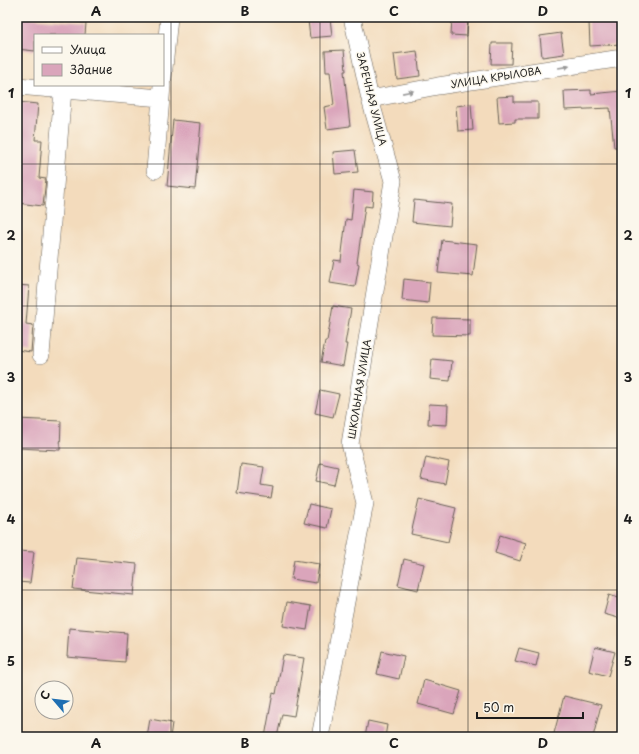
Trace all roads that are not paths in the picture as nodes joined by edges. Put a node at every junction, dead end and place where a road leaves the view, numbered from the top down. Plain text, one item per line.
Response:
1 (169, 17) edge
2 (352, 17) edge
3 (622, 58) edge
4 (164, 68) edge
5 (17, 86) edge
6 (63, 90) junction
7 (162, 92) edge
8 (370, 99) junction
9 (155, 170) dead end
10 (393, 181) joint
11 (41, 355) dead end
12 (320, 737) edge

1 - 4 street
2 - 8 street, ЗАРЕЧНАЯ УЛИЦА
8 -> 3 street, УЛИЦА КРЫЛОВА
5 - 6 street
6 - 7 street
6 - 11 street
7 - 9 street
8 - 10 street, ЗАРЕЧНАЯ УЛИЦА
10 - 12 street, ШКОЛЬНАЯ УЛИЦА

